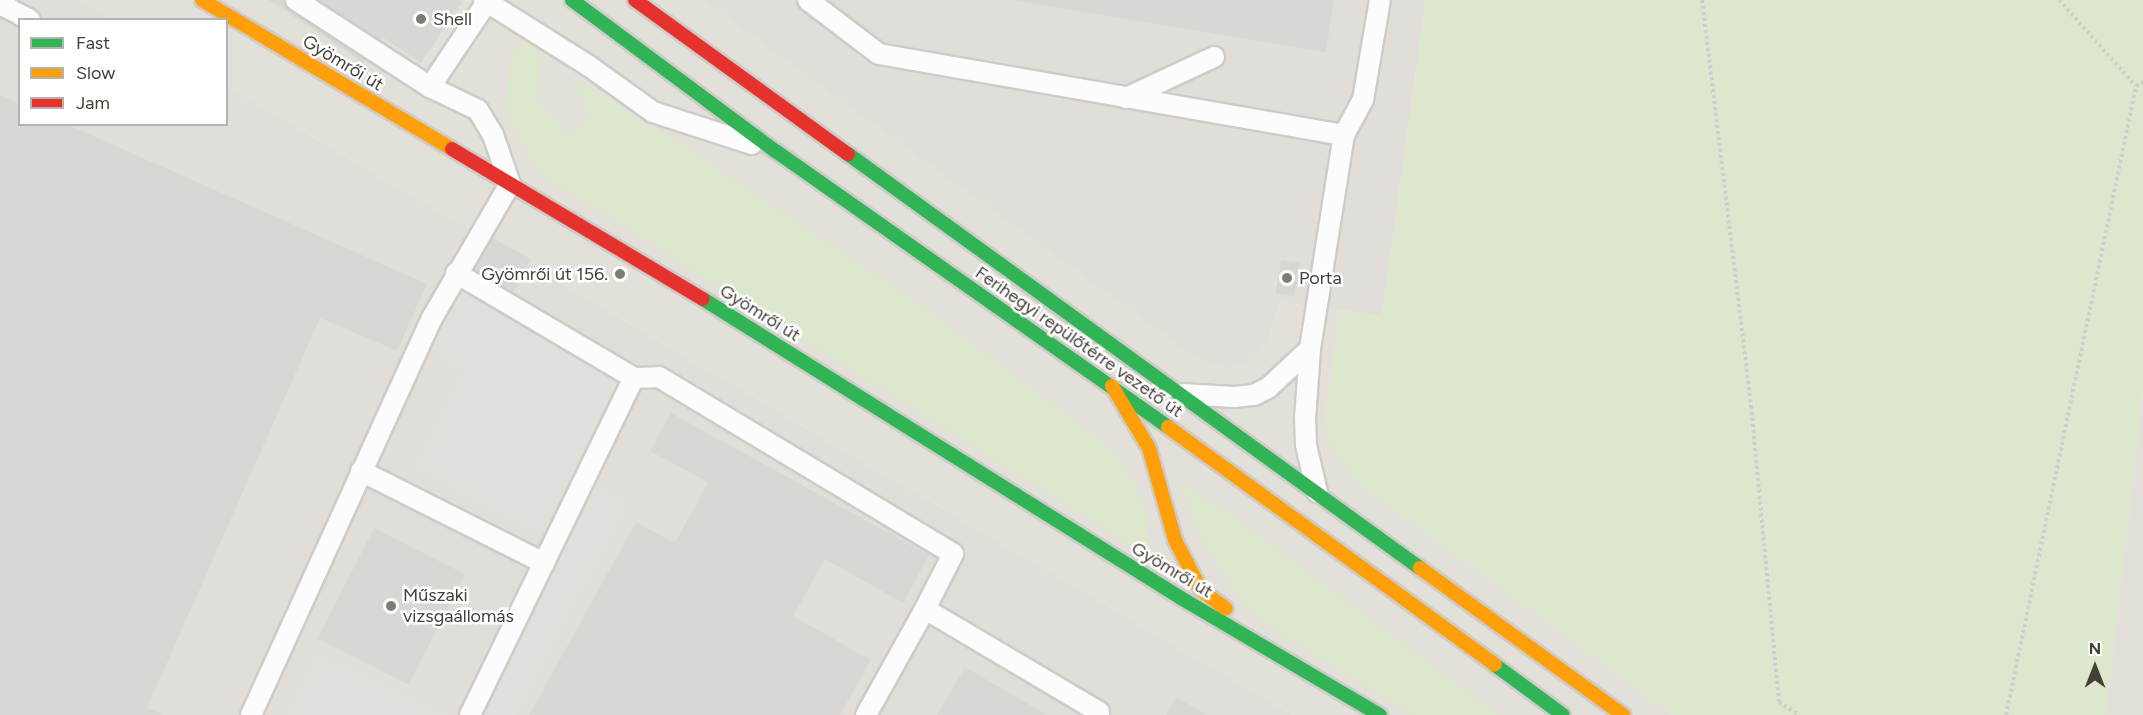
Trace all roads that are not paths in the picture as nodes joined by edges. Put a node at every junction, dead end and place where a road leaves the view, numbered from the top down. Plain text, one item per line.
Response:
1 (202, 0) edge
2 (296, 0) edge
3 (572, 0) edge
4 (630, 0) edge
5 (808, 0) edge
6 (1380, 0) edge
7 (486, 1) edge
8 (0, 4) edge
9 (642, 5) edge
10 (26, 18) edge
11 (1214, 57) dead end
12 (430, 87) junction
13 (1126, 98) junction
14 (1344, 135) junction
15 (777, 152) junction
16 (510, 183) junction
17 (456, 273) junction
18 (1310, 349) junction
19 (634, 378) junction
20 (1112, 386) junction
21 (1179, 394) junction
22 (361, 471) junction
23 (1317, 492) junction
24 (544, 563) junction
25 (925, 609) junction
26 (1294, 662) junction
27 (251, 715) edge
28 (470, 715) edge
29 (866, 715) edge
30 (1100, 715) edge
31 (1380, 715) edge
32 (1563, 715) edge
33 (1623, 715) edge

1 - 16 street, Gyömrői út
2 - 12 lane
3 - 15 street, Ferihegyi repülőtérre vezető út
4 - 9 lane
5 - 13 lane
6 - 14 lane
7 - 12 lane
7 - 15 lane
8 - 10 lane
9 - 21 street
11 - 13 lane
12 - 16 lane
13 - 14 lane
14 - 18 lane
15 - 20 street, Ferihegyi repülőtérre vezető út
16 - 17 lane
16 - 26 street, Gyömrői út
17 - 19 lane
17 - 22 lane
18 - 21 lane
18 - 23 lane
19 - 24 lane
19 - 25 lane
20 - 26 street, Gyömrői út
20 - 32 street, Ferihegyi repülőtérre vezető út
21 - 23 street
22 - 24 lane
22 - 27 lane
23 - 33 street
24 - 28 lane
25 - 29 lane
25 - 30 lane
26 - 31 street, Gyömrői út

